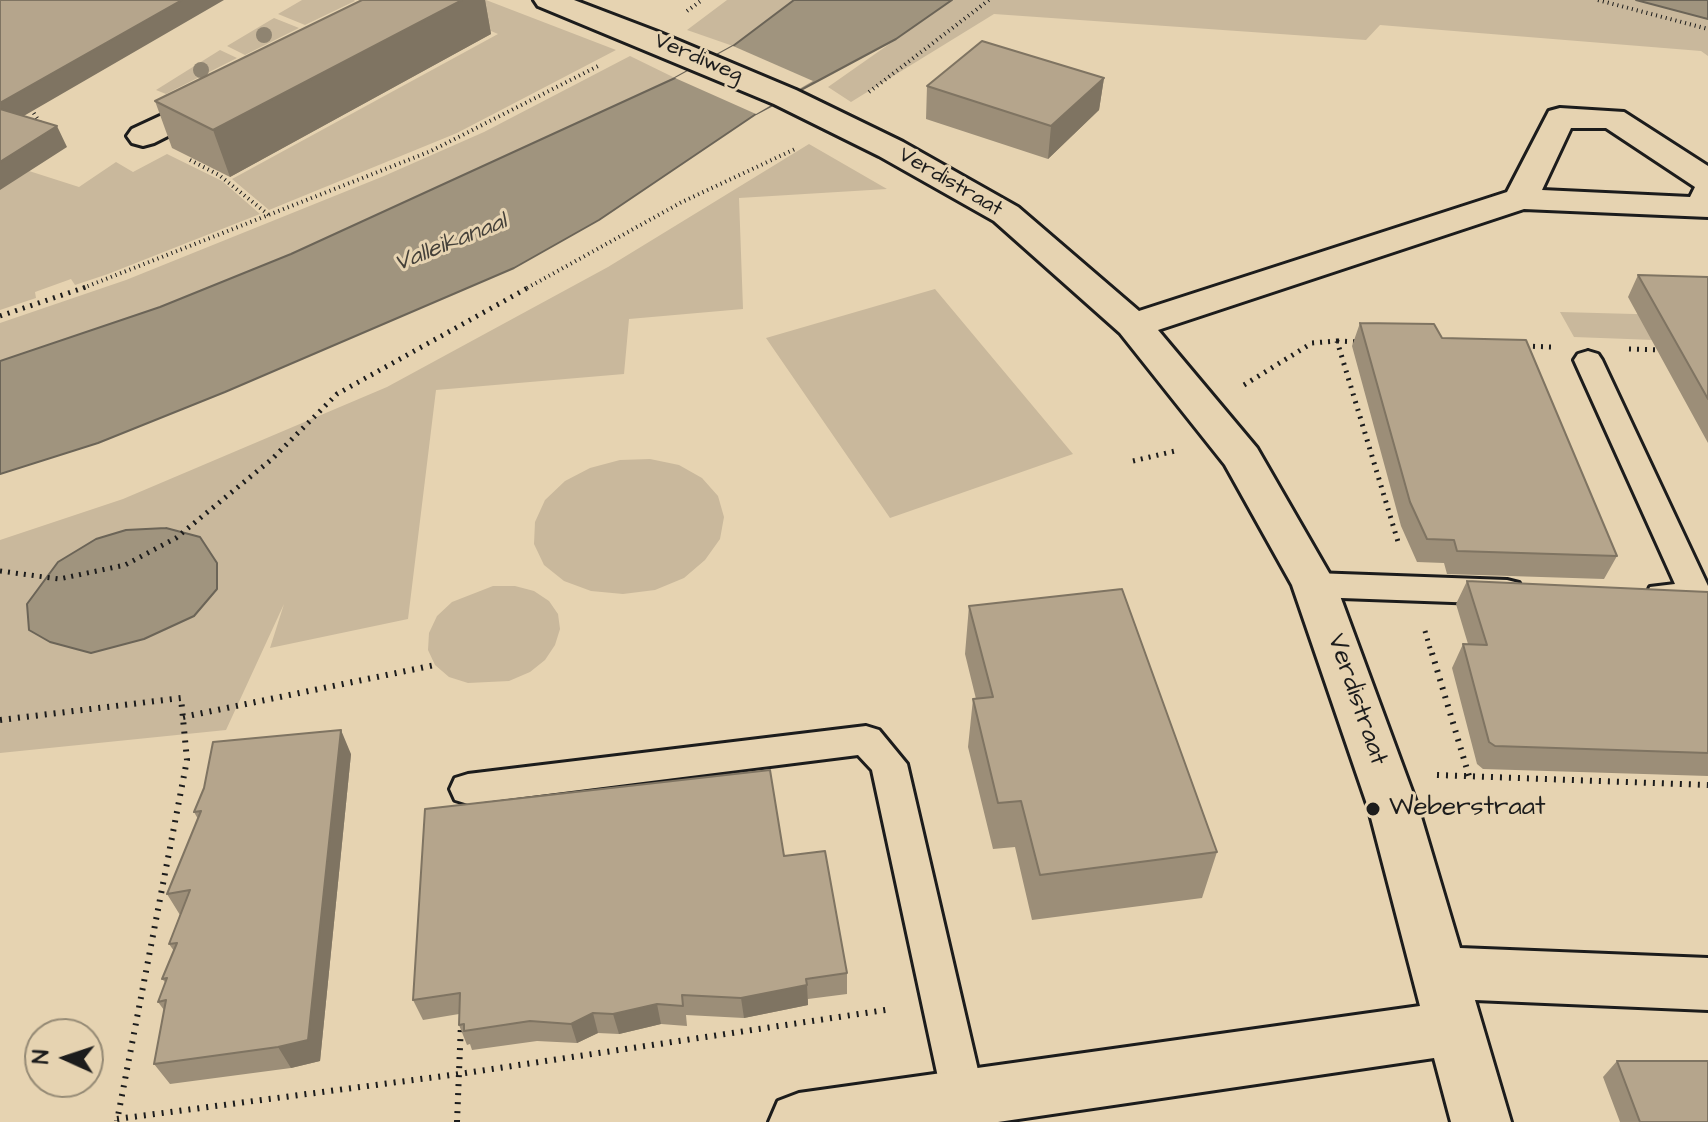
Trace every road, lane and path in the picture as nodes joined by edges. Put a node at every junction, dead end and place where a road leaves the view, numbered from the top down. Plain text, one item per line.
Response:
1 (548, 0) edge
2 (989, 0) edge
3 (1598, 0) edge
4 (1708, 29) edge
5 (648, 38) junction
6 (242, 86) edge
7 (785, 97) joint
8 (23, 107) edge
9 (831, 120) junction
10 (41, 124) edge
11 (143, 136) joint
12 (1708, 181) edge
13 (1708, 193) edge
14 (1521, 199) junction
15 (270, 216) junction
16 (0, 316) edge
17 (1133, 325) junction
18 (1337, 341) junction
19 (1368, 342) edge
20 (1522, 346) edge
21 (1553, 347) dead end
22 (1677, 350) edge
23 (1602, 354) joint
24 (1205, 409) junction
25 (0, 571) edge
26 (1314, 585) junction
27 (1412, 589) junction
28 (1538, 592) edge
29 (1634, 595) edge
30 (435, 665) dead end
31 (183, 717) junction
32 (0, 720) edge
33 (1382, 774) junction
34 (1469, 776) junction
35 (1708, 785) edge
36 (468, 789) dead end
37 (1440, 973) junction
38 (1708, 984) edge
39 (945, 1001) junction
40 (461, 1011) edge
41 (1454, 1028) junction
42 (459, 1074) junction
43 (963, 1096) junction
44 (117, 1121) edge
45 (457, 1122) edge
46 (799, 1122) edge
47 (1481, 1122) edge

1 - 5 street, Verdiweg
2 - 9 path
3 - 4 path
5 - 7 street, Verdiweg
5 - 15 path
6 - 11 street
7 - 9 street, Verdistraat
8 - 10 path
9 - 17 street, Verdistraat
9 - 25 path
11 - 15 path
12 - 14 street
13 - 14 street
14 - 17 street
15 - 16 path
17 - 24 street, Verdistraat
18 - 19 path
18 - 24 path
18 - 27 path
20 - 21 path
22 - 23 path
23 - 29 lane
24 - 26 street, Verdistraat
26 - 27 lane
26 - 33 street, Verdistraat
27 - 28 lane
27 - 34 path
30 - 31 path
31 - 32 path
31 - 44 path
33 - 34 path
33 - 37 street, Verdistraat
34 - 35 path
36 - 39 lane
37 - 38 street
37 - 41 street, Verdistraat
39 - 42 path
39 - 43 lane
40 - 42 path
41 - 43 street
41 - 47 street, Verdistraat
42 - 44 path
42 - 45 path
43 - 46 street

